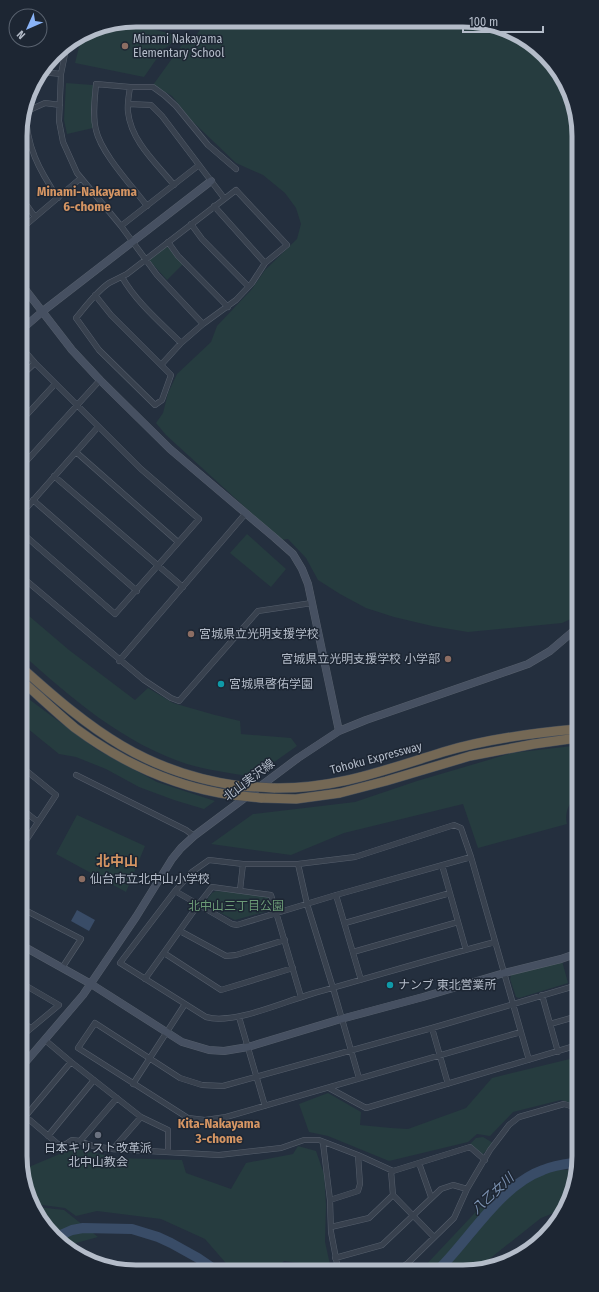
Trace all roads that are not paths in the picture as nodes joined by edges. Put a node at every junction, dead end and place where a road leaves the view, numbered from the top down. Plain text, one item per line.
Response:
1 (65, 53) edge
2 (47, 73) edge
3 (61, 74) junction
4 (130, 87) junction
5 (128, 104) junction
6 (60, 105) junction
7 (31, 110) edge
8 (27, 130) edge
9 (199, 165) junction
10 (236, 169) dead end
11 (81, 178) junction
12 (212, 181) junction
13 (174, 185) junction
14 (58, 198) junction
15 (224, 198) junction
16 (27, 206) edge
17 (147, 206) junction
18 (214, 206) junction
19 (35, 216) junction
20 (27, 223) edge
21 (191, 224) junction
22 (121, 226) junction
23 (132, 242) junction
24 (168, 242) junction
25 (145, 260) junction
26 (265, 263) junction
27 (122, 276) junction
28 (248, 286) junction
29 (27, 291) edge
30 (95, 295) junction
31 (228, 307) junction
32 (43, 311) junction
33 (203, 324) junction
34 (27, 325) edge
35 (181, 343) junction
36 (27, 354) edge
37 (34, 363) junction
38 (161, 365) junction
39 (27, 370) edge
40 (100, 380) junction
41 (55, 384) junction
42 (77, 405) junction
43 (27, 414) edge
44 (98, 427) junction
45 (76, 452) junction
46 (27, 461) edge
47 (54, 476) junction
48 (33, 500) junction
49 (27, 507) edge
50 (246, 513) junction
51 (27, 537) edge
52 (178, 542) junction
53 (158, 567) junction
54 (27, 581) edge
55 (182, 587) junction
56 (137, 591) junction
57 (312, 603) junction
58 (572, 632) edge
59 (119, 661) junction
60 (27, 672) edge
61 (27, 685) edge
62 (572, 730) edge
63 (339, 731) junction
64 (572, 739) edge
65 (27, 772) edge
66 (76, 775) dead end
67 (27, 813) edge
68 (38, 822) junction
69 (194, 836) junction
70 (27, 839) edge
71 (471, 857) junction
72 (243, 864) junction
73 (298, 864) junction
74 (442, 865) junction
75 (175, 890) junction
76 (240, 890) junction
77 (450, 893) junction
78 (336, 895) junction
79 (306, 904) junction
80 (198, 905) junction
81 (27, 911) edge
82 (275, 913) junction
83 (458, 922) junction
84 (345, 923) junction
85 (180, 930) junction
86 (285, 940) junction
87 (495, 942) junction
88 (27, 948) edge
89 (466, 950) junction
90 (353, 952) junction
91 (164, 954) junction
92 (572, 955) edge
93 (62, 968) junction
94 (293, 968) junction
95 (504, 973) junction
96 (145, 979) junction
97 (361, 980) junction
98 (91, 984) junction
99 (27, 986) edge
100 (572, 987) edge
101 (333, 988) junction
102 (542, 995) junction
103 (301, 997) junction
104 (186, 1004) junction
105 (513, 1004) junction
106 (239, 1016) junction
107 (572, 1018) edge
108 (341, 1019) junction
109 (550, 1024) junction
110 (27, 1025) edge
111 (32, 1028) junction
112 (432, 1028) junction
113 (27, 1032) edge
114 (521, 1032) junction
115 (167, 1033) junction
116 (45, 1040) junction
117 (248, 1047) junction
118 (572, 1048) edge
119 (350, 1051) junction
120 (558, 1052) junction
121 (440, 1056) junction
122 (150, 1059) junction
123 (529, 1060) junction
124 (27, 1061) edge
125 (71, 1062) junction
126 (257, 1077) junction
127 (359, 1078) junction
128 (94, 1080) junction
129 (133, 1084) junction
130 (448, 1084) junction
131 (329, 1088) junction
132 (117, 1098) junction
133 (265, 1106) junction
134 (572, 1107) edge
135 (27, 1113) edge
136 (141, 1117) junction
137 (27, 1119) edge
138 (48, 1136) junction
139 (80, 1141) junction
140 (323, 1143) junction
141 (113, 1149) junction
142 (168, 1152) junction
143 (358, 1155) junction
144 (485, 1160) junction
145 (419, 1163) junction
146 (391, 1171) junction
147 (467, 1189) junction
148 (392, 1195) junction
149 (431, 1197) junction
150 (330, 1200) junction
151 (413, 1216) junction
152 (331, 1227) junction
153 (434, 1237) junction
154 (335, 1258) junction
155 (337, 1265) edge
156 (405, 1265) edge

1 - 3 street
2 - 3 street
3 - 6 street
4 - 5 street
4 - 10 street
4 - 17 street
5 - 9 street
5 - 13 street
6 - 7 street
6 - 11 street
8 - 14 street
9 - 12 street
9 - 13 street
11 - 14 street
11 - 22 street
12 - 15 street
12 - 23 street
13 - 17 street
14 - 19 street
15 - 18 street
15 - 26 street
16 - 19 street
17 - 22 street
18 - 21 street
18 - 26 street
19 - 20 street
21 - 24 street
21 - 28 street
22 - 23 street
23 - 25 street
23 - 32 street
24 - 25 street
24 - 31 street
25 - 27 street
25 - 33 street
26 - 28 street
27 - 30 street
27 - 35 street
28 - 31 street
29 - 32 street
30 - 38 street
30 - 38 street
31 - 33 street
32 - 34 street
32 - 40 street
33 - 35 street
35 - 38 street
36 - 37 street
37 - 39 street
37 - 41 street
40 - 42 street
40 - 50 street
41 - 42 street
41 - 43 street
42 - 44 street
42 - 46 street
44 - 45 street
44 - 52 street
45 - 47 street
45 - 52 street
47 - 48 street
47 - 53 street
48 - 49 street
48 - 56 street
50 - 55 street
50 - 57 street
51 - 56 street
52 - 53 street
53 - 55 street
53 - 56 street
54 - 59 street
55 - 59 street
57 - 59 street
57 - 63 street
58 - 63 street, 北山実沢線
60 - 62 highway, Tohoku Expressway, bridge
61 - 64 highway, Tohoku Expressway, bridge
63 - 69 street, 北山実沢線
65 - 68 street
66 - 69 street
67 - 68 street
68 - 70 street
69 - 98 street, 北山実沢線
71 - 73 street
71 - 74 street
71 - 87 street
72 - 73 street
72 - 75 street
72 - 76 street
73 - 79 street
74 - 77 street
74 - 78 street
75 - 80 street
75 - 96 street
76 - 80 street
76 - 82 street
77 - 83 street
77 - 84 street
78 - 79 street
78 - 84 street
79 - 82 street
79 - 101 street
80 - 82 street
80 - 85 street
81 - 93 street
82 - 86 street
83 - 89 street
83 - 90 street
84 - 90 street
85 - 86 street
85 - 91 street
86 - 94 street
87 - 89 street
87 - 95 street
88 - 93 street
89 - 97 street
90 - 97 street
91 - 94 street
91 - 96 street
92 - 95 street
93 - 98 street
94 - 103 street
95 - 105 street
95 - 108 street
96 - 104 street
97 - 101 street
98 - 115 street
98 - 116 street, 北山実沢線
99 - 111 street
100 - 102 street
101 - 103 street
101 - 108 street
102 - 105 street
102 - 109 street
103 - 106 street
104 - 106 street
104 - 115 street
105 - 112 street
105 - 114 street
106 - 117 street
107 - 109 street
108 - 117 street
108 - 119 street
109 - 120 street
110 - 111 street
111 - 113 street
112 - 119 street
112 - 121 street
114 - 121 street
114 - 123 street
115 - 117 street
115 - 122 street
116 - 124 street, 北山実沢線
116 - 125 street
117 - 126 street
118 - 120 street
119 - 126 street
119 - 127 street
120 - 123 street
121 - 127 street
121 - 130 street
122 - 126 street
122 - 129 street
122 - 129 street
123 - 130 street
125 - 128 street
125 - 135 street
126 - 133 street
127 - 131 street
128 - 132 street
128 - 138 street
129 - 133 street
130 - 131 street
131 - 133 street
132 - 136 street
132 - 139 street
134 - 144 street
136 - 141 street
136 - 142 street
137 - 138 street
138 - 139 street
139 - 141 street
140 - 142 street
140 - 143 street
140 - 150 street
141 - 142 street
143 - 146 street
143 - 150 street
144 - 145 street
144 - 147 street
145 - 146 street
145 - 149 street
146 - 148 street
147 - 149 street
147 - 153 street
148 - 151 street
148 - 152 street
149 - 151 street
150 - 152 street
151 - 153 street
151 - 154 street
152 - 154 street
153 - 156 street
154 - 155 street

